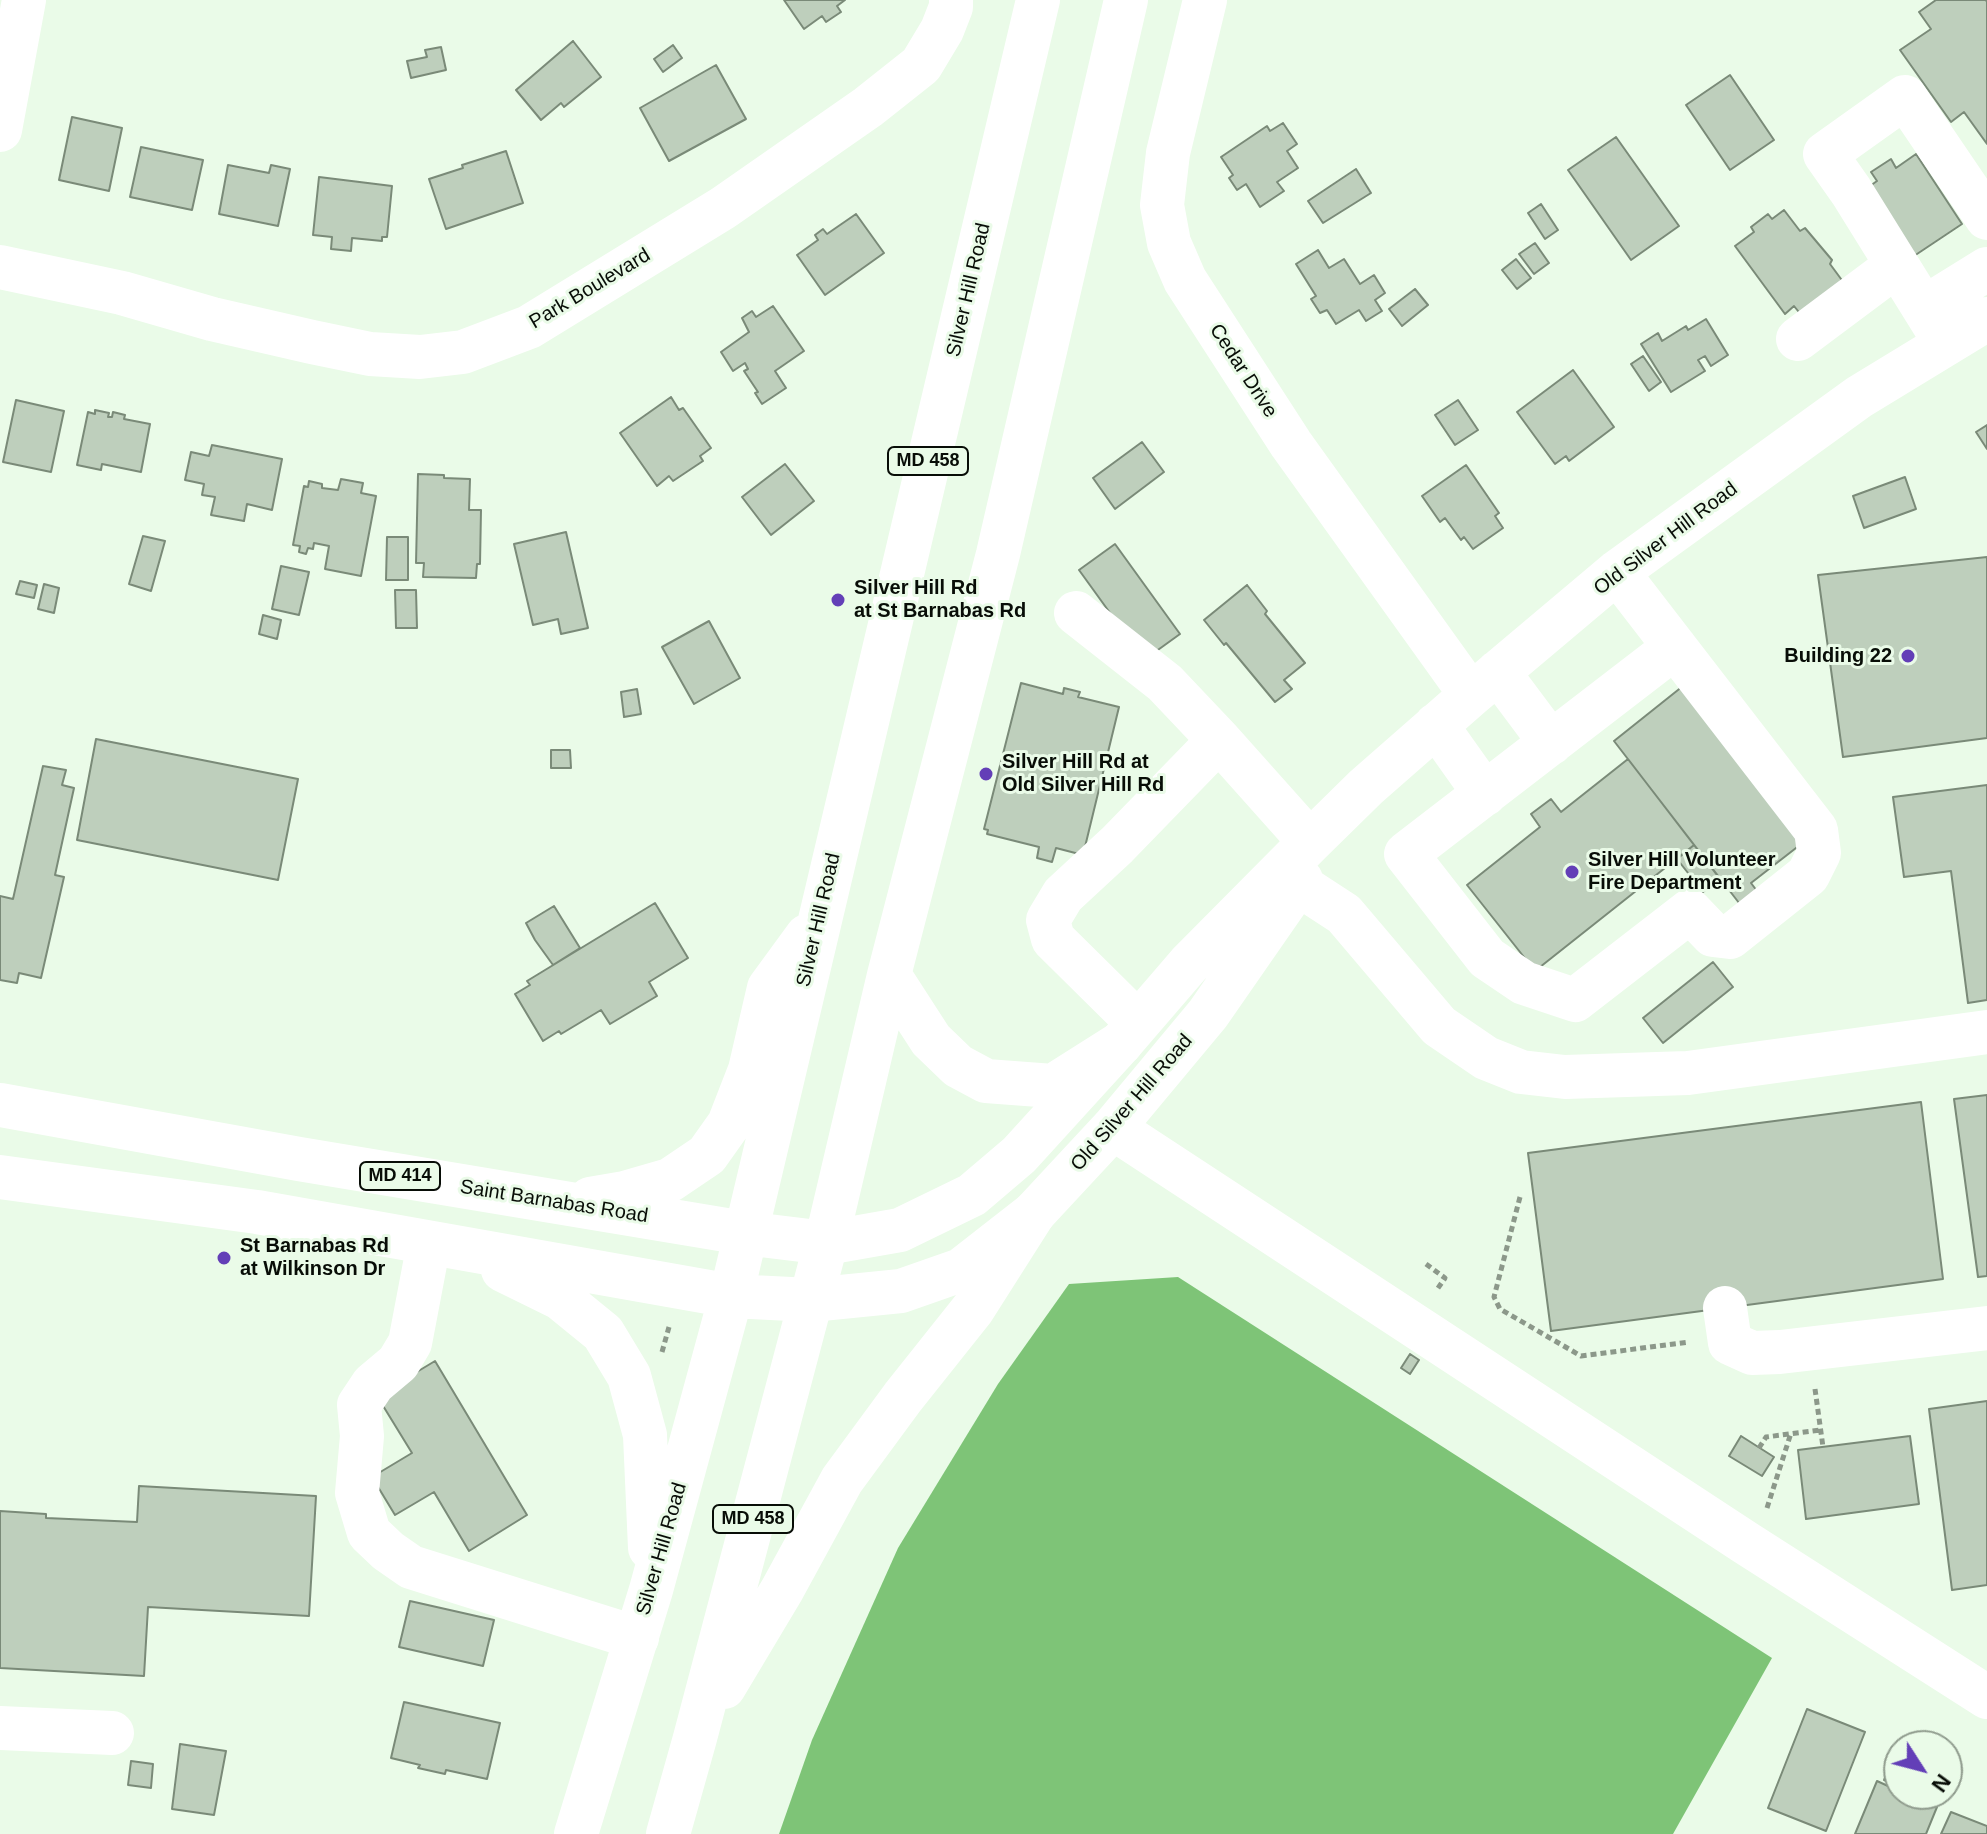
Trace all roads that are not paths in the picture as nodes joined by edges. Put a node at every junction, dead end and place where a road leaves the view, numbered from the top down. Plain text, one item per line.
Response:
1 (24, 0) edge
2 (951, 0) edge
3 (1038, 0) edge
4 (1126, 0) edge
5 (1205, 0) edge
6 (0, 130) edge
7 (1987, 218) edge
8 (1897, 265) junction
9 (0, 267) edge
10 (1987, 269) edge
11 (1987, 319) edge
12 (1935, 326) junction
13 (1798, 339) dead end
14 (1617, 572) junction
15 (1076, 613) dead end
16 (1675, 647) junction
17 (1484, 684) junction
18 (1436, 725) junction
19 (1219, 740) junction
20 (1551, 743) junction
21 (1366, 787) junction
22 (1485, 794) junction
23 (1310, 842) junction
24 (1298, 884) junction
25 (818, 921) junction
26 (889, 975) junction
27 (1987, 1032) edge
28 (1129, 1033) junction
29 (0, 1105) edge
30 (1113, 1128) junction
31 (0, 1177) edge
32 (562, 1203) junction
33 (1034, 1213) junction
34 (744, 1233) junction
35 (826, 1243) junction
36 (442, 1245) junction
37 (731, 1296) junction
38 (811, 1300) junction
39 (1727, 1323) road end
40 (1987, 1328) edge
41 (651, 1590) junction
42 (637, 1638) junction
43 (1987, 1697) edge
44 (0, 1728) edge
45 (112, 1733) dead end
46 (695, 1738) junction
47 (576, 1834) edge
48 (668, 1834) edge

1 - 6 main road
2 - 9 main road, Park Boulevard
3 - 25 main road, Silver Hill Road / MD 458
4 - 26 main road, MD 458
5 - 17 main road, Cedar Drive
7 - 8 main road
8 - 12 main road
8 - 13 main road
10 - 12 main road
11 - 12 main road, Old Silver Hill Road / MD 414
12 - 14 main road, Old Silver Hill Road / MD 414
14 - 16 main road
14 - 17 main road, Old Silver Hill Road / MD 414
15 - 19 main road
16 - 20 main road
16 - 22 main road
17 - 18 main road, Old Silver Hill Road / MD 414
17 - 20 main road, Cedar Drive
18 - 21 main road, Old Silver Hill Road / MD 414
18 - 22 main road
19 - 23 main road
19 - 28 main road
20 - 22 main road
21 - 23 main road, Old Silver Hill Road / MD 414
21 - 24 main road, Old Silver Hill Road / MD 414
23 - 28 main road, Old Silver Hill Road / MD 414
24 - 27 main road
24 - 30 main road, Old Silver Hill Road / MD 414
25 - 32 main road
25 - 34 main road, Silver Hill Road / MD 458
26 - 28 main road
26 - 35 main road, MD 458
28 - 35 main road, Old Silver Hill Road / MD 414
29 - 32 main road, Saint Barnabas Road / MD 414
30 - 33 main road, Old Silver Hill Road / MD 414
30 - 43 main road
31 - 36 main road, MD 414
32 - 34 main road, Saint Barnabas Road / MD 414
33 - 38 main road, Old Silver Hill Road / MD 414
33 - 46 main road
34 - 35 main road, Saint Barnabas Road / MD 414
34 - 37 main road, Silver Hill Road / MD 458
35 - 38 main road, MD 458
36 - 37 main road, MD 414
36 - 41 main road
36 - 42 main road
37 - 38 main road, MD 414
37 - 41 main road, Silver Hill Road / MD 458
38 - 46 main road, MD 458
39 - 40 main road
41 - 42 main road, Silver Hill Road / MD 458
42 - 47 main road, Silver Hill Road / MD 458
44 - 45 main road
46 - 48 main road, MD 458

